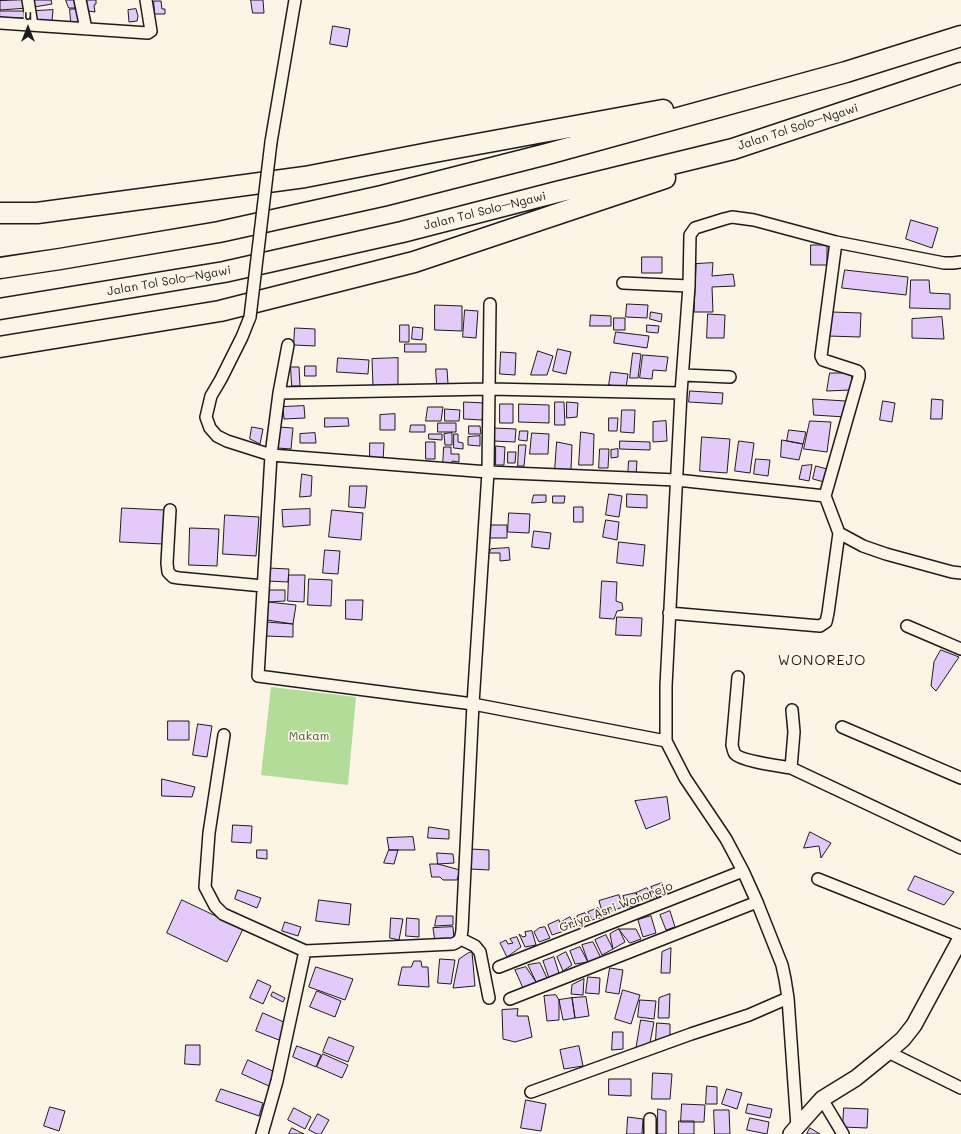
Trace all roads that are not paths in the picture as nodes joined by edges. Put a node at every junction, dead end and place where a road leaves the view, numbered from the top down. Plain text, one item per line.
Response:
1 (28, 0) edge
2 (80, 0) edge
3 (146, 0) edge
4 (296, 0) edge
5 (0, 23) edge
6 (32, 25) junction
7 (86, 29) junction
8 (961, 36) edge
9 (961, 73) edge
10 (798, 85) junction
11 (733, 149) junction
12 (0, 213) edge
13 (836, 242) junction
14 (961, 262) edge
15 (0, 268) edge
16 (623, 283) dead end
17 (689, 286) junction
18 (490, 304) dead end
19 (0, 309) edge
20 (288, 345) dead end
21 (0, 347) edge
22 (683, 375) junction
23 (730, 377) dead end
24 (489, 389) junction
25 (279, 393) junction
26 (681, 393) junction
27 (271, 455) junction
28 (488, 472) junction
29 (676, 480) junction
30 (825, 496) junction
31 (170, 510) dead end
32 (839, 533) junction
33 (961, 573) edge
34 (263, 586) junction
35 (669, 613) junction
36 (907, 626) dead end
37 (961, 649) edge
38 (738, 676) dead end
39 (473, 704) junction
40 (792, 710) dead end
41 (842, 727) dead end
42 (224, 735) dead end
43 (666, 741) junction
44 (791, 768) junction
45 (961, 778) edge
46 (961, 848) edge
47 (743, 871) junction
48 (818, 879) dead end
49 (757, 902) junction
50 (961, 937) edge
51 (461, 939) junction
52 (304, 951) junction
53 (499, 967) dead end
54 (489, 998) dead end
55 (788, 998) junction
56 (510, 999) dead end
57 (888, 1052) junction
58 (961, 1088) edge
59 (531, 1092) dead end
60 (822, 1100) junction
61 (650, 1119) dead end
62 (794, 1130) edge
63 (262, 1134) edge
64 (650, 1134) edge
65 (843, 1134) edge

1 - 6 street
2 - 7 street
3 - 7 street
4 - 27 street, bridge
5 - 6 street
6 - 7 street
8 - 10 highway
9 - 11 highway, Jalan Tol Solo–Ngawi
10 - 12 highway
10 - 15 highway
11 - 19 highway, Jalan Tol Solo–Ngawi
11 - 21 highway
13 - 14 street
13 - 17 street
13 - 30 street
16 - 17 street
17 - 22 street
18 - 24 street
20 - 25 street
22 - 23 street
22 - 26 street
24 - 25 street
24 - 26 street
24 - 28 street
25 - 27 street
26 - 29 street
27 - 28 street
27 - 34 street
28 - 29 street
28 - 39 street
29 - 30 street
29 - 35 street
30 - 32 street
31 - 34 street
32 - 33 street
32 - 35 street
34 - 39 street
35 - 43 street
36 - 37 street
38 - 44 street
39 - 43 street
39 - 51 street
40 - 44 street
41 - 45 street
42 - 52 street
43 - 47 street
44 - 46 street
47 - 49 street
47 - 53 street, Griya Asri Wonorejo
48 - 50 street
49 - 55 street
49 - 56 street
50 - 57 street
51 - 52 street
51 - 54 street
52 - 63 street
55 - 59 street
55 - 62 street
57 - 58 street
57 - 60 street
60 - 62 street
60 - 65 street
61 - 64 street

